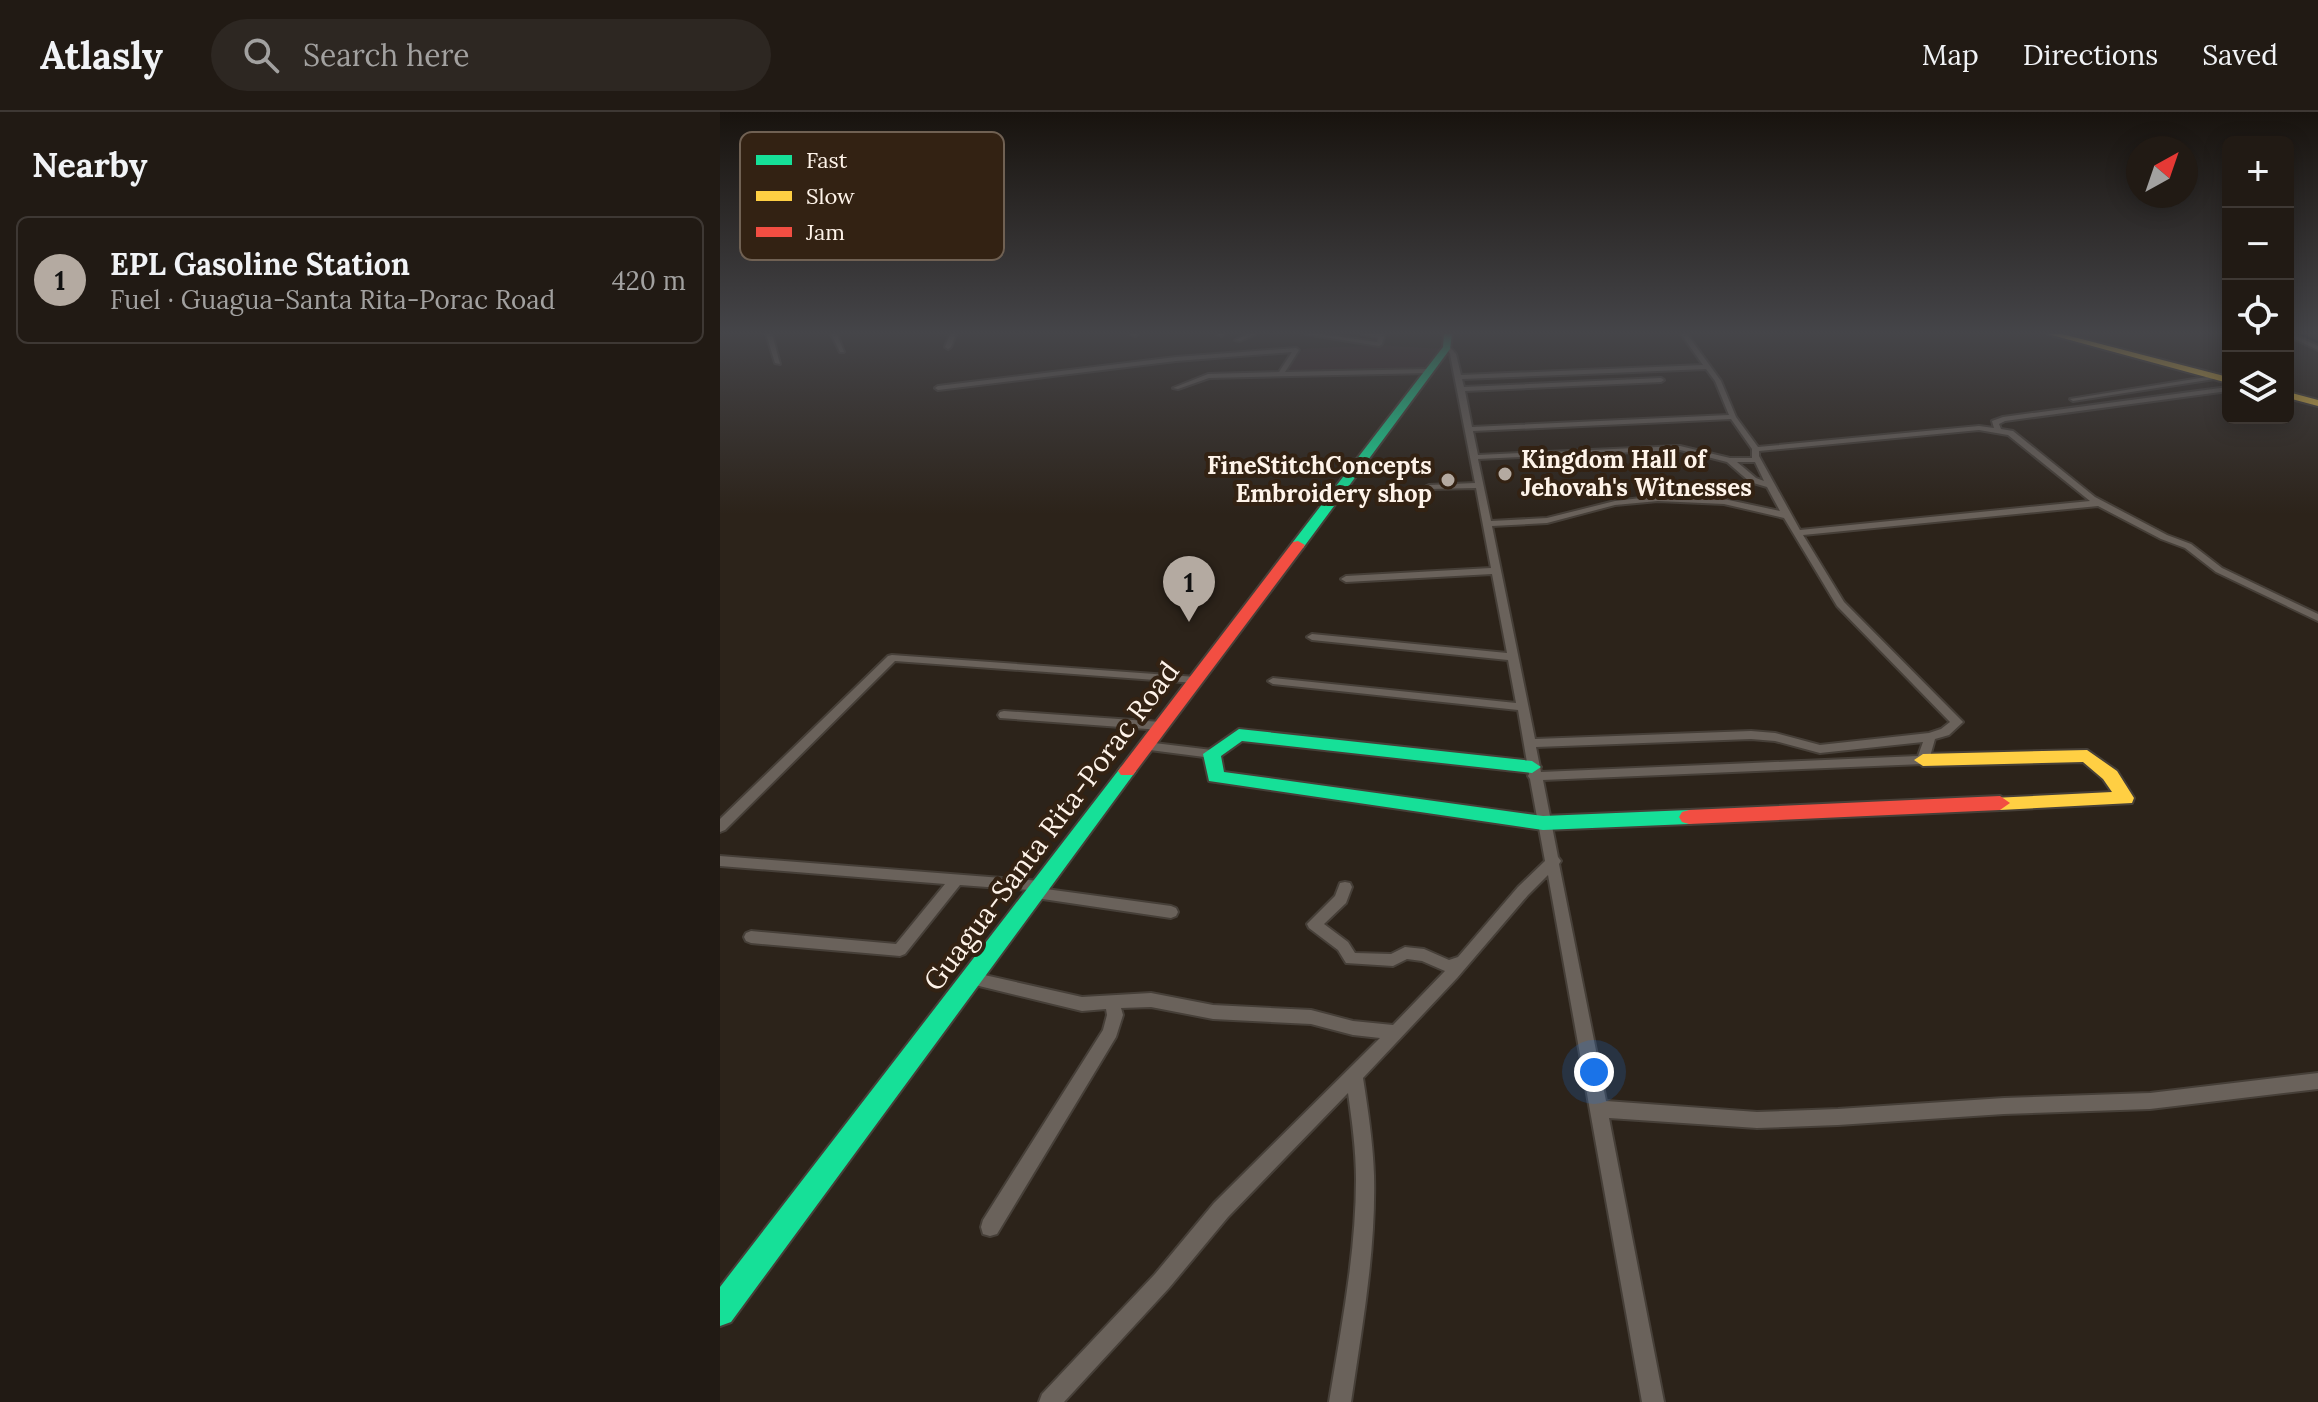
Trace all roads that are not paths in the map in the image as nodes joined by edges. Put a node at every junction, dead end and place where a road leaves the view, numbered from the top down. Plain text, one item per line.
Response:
1 (1412, 394) edge
2 (1462, 394) edge
3 (1724, 394) edge
4 (2116, 394) edge
5 (2164, 394) edge
6 (2294, 397) edge
7 (2318, 403) edge
8 (2096, 408) junction
9 (1733, 417) junction
10 (1469, 429) junction
11 (1998, 430) junction
12 (1756, 449) junction
13 (1474, 457) junction
14 (1730, 460) junction
15 (1756, 460) junction
16 (1479, 485) junction
17 (1770, 485) junction
18 (1429, 487) dead end
19 (2100, 503) junction
20 (1787, 516) junction
21 (1487, 524) junction
22 (1796, 533) junction
23 (1495, 571) junction
24 (1346, 579) dead end
25 (2318, 618) edge
26 (1312, 637) dead end
27 (1512, 657) junction
28 (1196, 680) junction
29 (1273, 681) dead end
30 (1522, 707) junction
31 (1004, 715) dead end
32 (1161, 726) junction
33 (1930, 737) junction
34 (1528, 743) junction
35 (1146, 746) junction
36 (1212, 754) junction
37 (1923, 760) junction
38 (1533, 772) junction
39 (1543, 823) junction
40 (720, 827) edge
41 (720, 861) edge
42 (1554, 861) junction
43 (956, 880) junction
44 (1345, 887) dead end
45 (1038, 890) junction
46 (1171, 912) dead end
47 (751, 937) dead end
48 (1461, 962) junction
49 (971, 978) junction
50 (1112, 1003) junction
51 (1396, 1032) junction
52 (1354, 1074) junction
53 (2318, 1081) edge
54 (1600, 1109) junction
55 (990, 1227) dead end
56 (720, 1311) edge
57 (1050, 1402) edge
58 (1340, 1402) edge
59 (1653, 1402) edge

1 - 28 street, Guagua-Santa Rita-Porac Road
2 - 10 street
3 - 9 street
4 - 8 street
5 - 8 street
6 - 7 street
8 - 11 street
9 - 10 street
9 - 12 street
10 - 13 street
11 - 12 street
11 - 19 street
12 - 15 street
13 - 14 street
13 - 16 street
14 - 15 street
14 - 17 street
15 - 17 street
16 - 18 street
16 - 21 street
17 - 20 street
19 - 22 street
19 - 25 street
20 - 21 street
20 - 22 street
21 - 23 street
22 - 33 street
23 - 24 street
23 - 27 street
26 - 27 street
27 - 30 street
28 - 32 street, Guagua-Santa Rita-Porac Road
28 - 40 street
29 - 30 street
30 - 34 street
31 - 32 street
32 - 35 street, Guagua-Santa Rita-Porac Road
33 - 34 street
33 - 37 street
34 - 38 street
35 - 36 street
35 - 45 street, Guagua-Santa Rita-Porac Road
36 - 38 street
36 - 39 street
37 - 38 street
37 - 39 street
38 - 39 street
39 - 42 street
41 - 43 street
42 - 48 street
42 - 54 street
43 - 45 street
43 - 47 street
44 - 48 street
45 - 46 street
45 - 49 street, Guagua-Santa Rita-Porac Road
48 - 51 street
49 - 50 street
49 - 56 street, Guagua-Santa Rita-Porac Road
50 - 51 street
50 - 55 street
51 - 52 street
52 - 57 street
52 - 58 street
53 - 54 street
54 - 59 street

